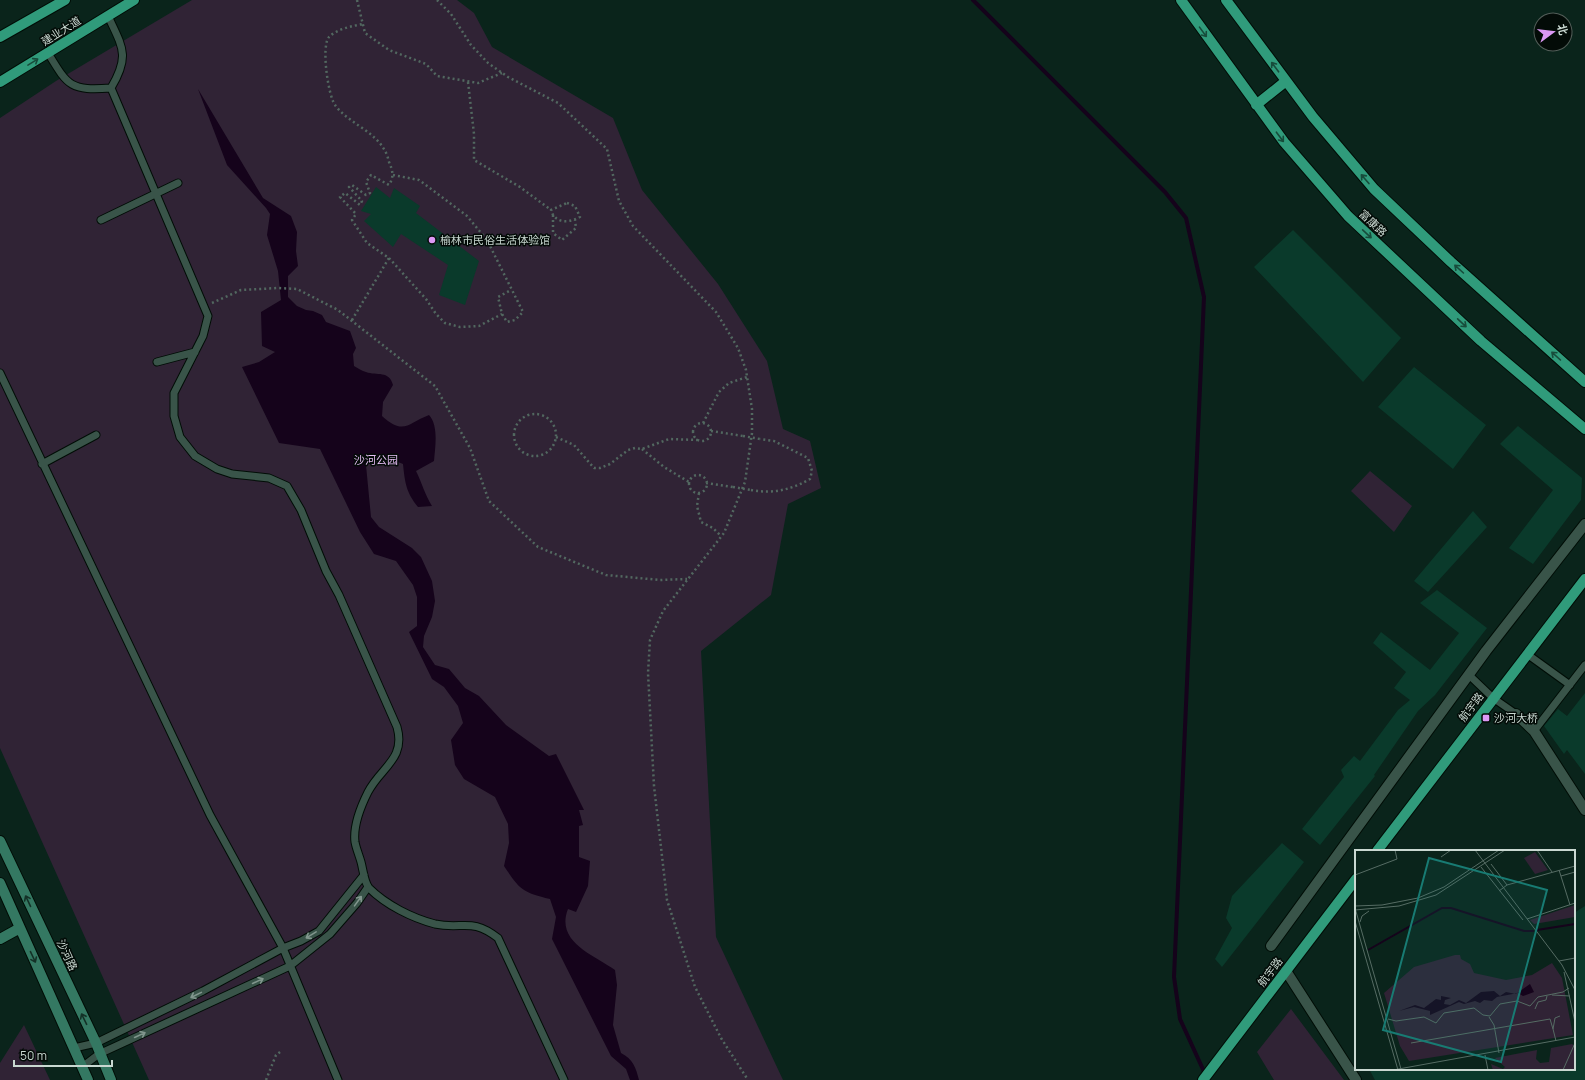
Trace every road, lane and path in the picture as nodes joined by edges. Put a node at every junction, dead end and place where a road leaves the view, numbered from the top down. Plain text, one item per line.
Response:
1 (65, 0) edge
2 (134, 0) edge
3 (358, 0) edge
4 (437, 0) edge
5 (1181, 0) edge
6 (1226, 0) edge
7 (108, 16) junction
8 (363, 24) junction
9 (0, 37) edge
10 (48, 53) junction
11 (502, 73) junction
12 (1286, 81) junction
13 (0, 82) edge
14 (468, 82) junction
15 (111, 88) junction
16 (1256, 105) junction
17 (393, 175) junction
18 (178, 183) dead end
19 (156, 193) junction
20 (551, 210) junction
21 (553, 215) junction
22 (101, 220) dead end
23 (575, 220) junction
24 (388, 258) junction
25 (511, 290) junction
26 (204, 307) junction
27 (502, 314) junction
28 (352, 320) junction
29 (195, 352) junction
30 (157, 362) dead end
31 (0, 373) edge
32 (747, 377) junction
33 (1585, 382) edge
34 (703, 423) junction
35 (1585, 429) edge
36 (711, 431) junction
37 (96, 435) dead end
38 (556, 437) junction
39 (698, 440) junction
40 (642, 449) junction
41 (42, 464) junction
42 (689, 482) junction
43 (706, 483) junction
44 (699, 493) junction
45 (1585, 524) edge
46 (721, 536) junction
47 (687, 579) junction
48 (1585, 579) edge
49 (1527, 654) junction
50 (1585, 665) edge
51 (1468, 675) junction
52 (1570, 685) junction
53 (1493, 698) junction
54 (1516, 714) joint
55 (1534, 731) junction
56 (1585, 810) edge
57 (0, 841) edge
58 (1378, 850) edge
59 (364, 875) junction
60 (1355, 880) edge
61 (0, 883) edge
62 (368, 887) junction
63 (20, 928) junction
64 (0, 939) edge
65 (1271, 946) dead end
66 (283, 948) junction
67 (290, 966) junction
68 (1286, 971) junction
69 (74, 1048) junction
70 (98, 1049) junction
71 (280, 1052) dead end
72 (82, 1067) junction
73 (88, 1080) edge
74 (111, 1080) edge
75 (266, 1080) edge
76 (338, 1080) edge
77 (564, 1080) edge
78 (748, 1080) edge
79 (1203, 1080) edge
80 (1356, 1080) edge

1 - 9 main road
2 - 7 main road, 建业大道
3 - 8 path
4 - 11 path
5 -> 16 main road, 富康路
12 -> 6 main road
7 - 10 main road, 建业大道
7 - 15 lane
8 - 14 path
8 - 17 path
13 -> 10 main road, 建业大道
10 - 15 lane
11 - 14 path
11 - 32 path
12 - 16 main road
33 -> 12 main road
14 - 20 path
15 - 19 lane
16 -> 35 main road, 富康路
17 - 24 path
17 - 25 path
18 - 19 lane
19 - 22 lane
19 - 26 lane
20 - 21 path
20 - 23 path
21 - 23 path
21 - 23 path
24 - 27 path
24 - 28 path
25 - 27 path
25 - 27 path
26 - 28 path
26 - 29 lane
28 - 47 path
29 - 30 lane
29 - 59 lane
31 - 41 lane
32 - 34 path
32 - 46 path
34 - 36 path
34 - 39 path
36 - 39 path
36 - 43 path, bridge
37 - 41 lane
38 - 38 path
38 - 40 path
39 - 40 path
40 - 42 path
41 - 66 lane
42 - 43 path
42 - 44 path
43 - 44 path
44 - 46 path
45 - 51 street
46 - 47 path
47 - 78 path
48 - 49 main road, 航宇路
49 - 52 lane
49 - 53 main road, 航宇路
50 - 52 lane
51 - 53 lane
51 - 65 street
52 - 55 lane
53 - 54 lane
53 - 58 main road, 航宇路
54 - 55 street
55 - 56 street
70 -> 57 main road, 沙河路
59 - 62 lane
59 -> 66 lane
60 - 68 main road, 航宇路
61 - 63 main road
67 -> 62 lane
62 - 77 lane
63 - 64 main road
63 -> 69 main road
66 - 67 lane
66 -> 70 lane
70 -> 67 lane
67 - 76 lane
68 - 79 main road, 航宇路
68 - 80 street
69 - 70 lane
69 - 72 main road
70 - 72 lane
70 - 74 main road, 沙河路
71 - 75 path
72 - 73 main road

